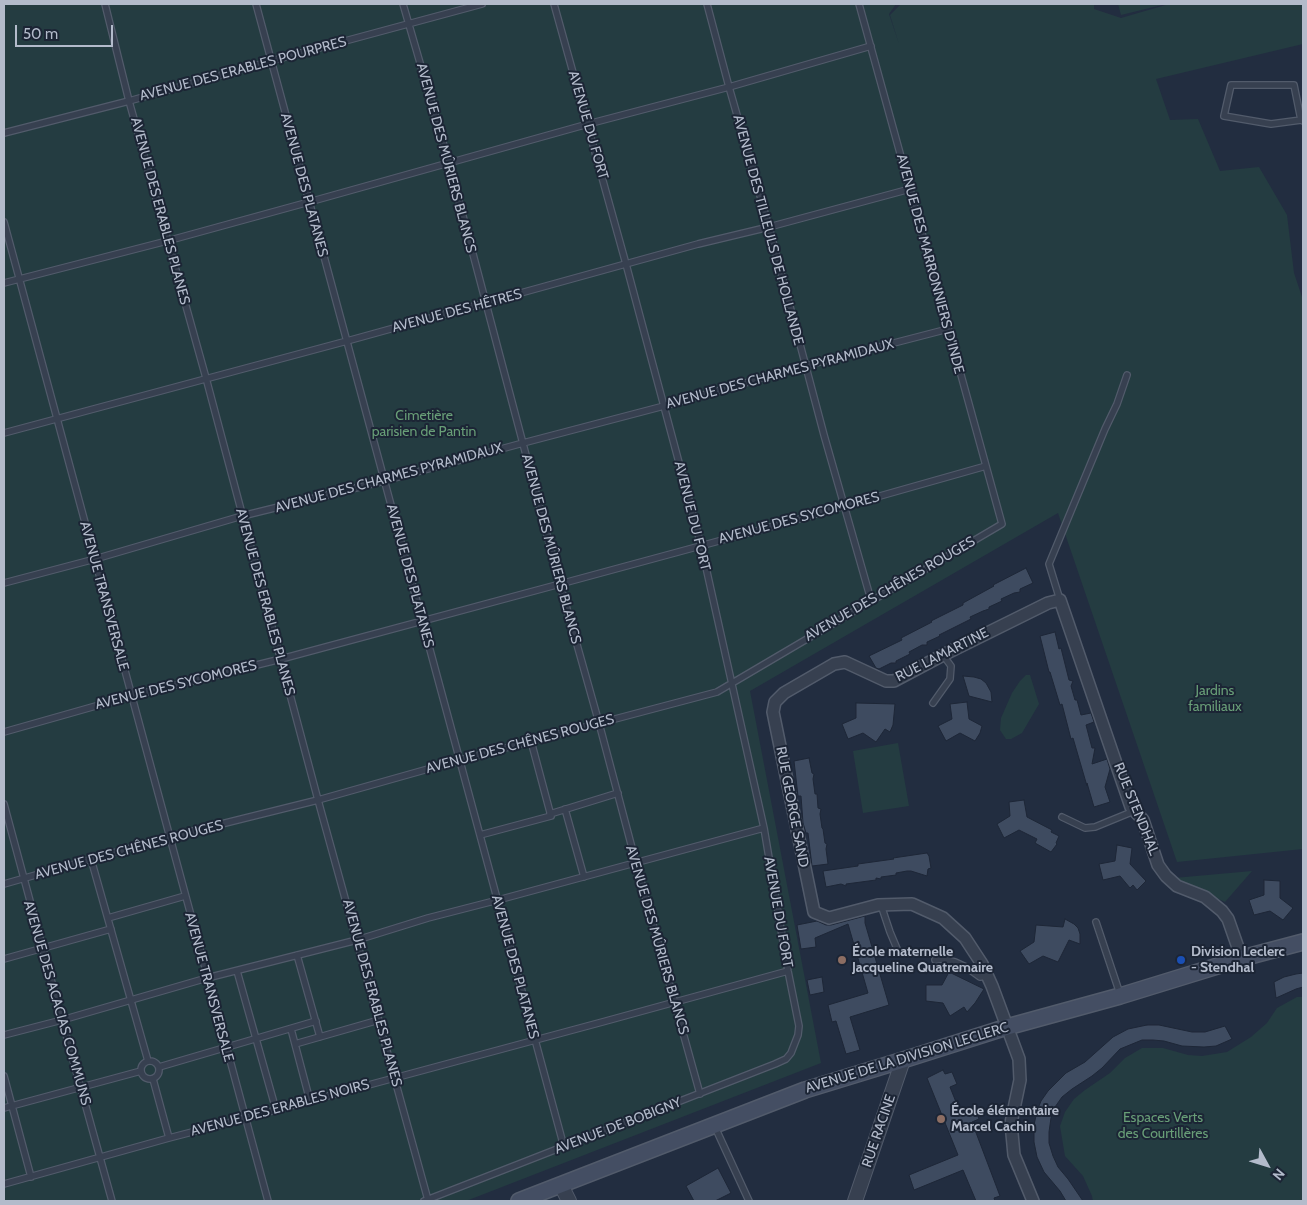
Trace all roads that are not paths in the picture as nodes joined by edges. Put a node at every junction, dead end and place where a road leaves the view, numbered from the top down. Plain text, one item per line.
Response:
1 (105, 4) edge
2 (256, 4) edge
3 (404, 4) edge
4 (482, 4) edge
5 (554, 4) edge
6 (706, 4) edge
7 (859, 4) edge
8 (409, 24) junction
9 (871, 46) junction
10 (272, 61) junction
11 (729, 88) junction
12 (129, 101) junction
13 (1302, 120) edge
14 (588, 124) junction
15 (4, 133) edge
16 (448, 163) junction
17 (910, 189) junction
18 (309, 202) junction
19 (4, 222) edge
20 (769, 227) junction
21 (168, 241) junction
22 (626, 264) junction
23 (19, 278) junction
24 (4, 282) edge
25 (485, 302) junction
26 (948, 329) junction
27 (346, 341) junction
28 (805, 366) junction
29 (1127, 375) dead end
30 (206, 378) junction
31 (664, 406) junction
32 (57, 419) junction
33 (4, 433) edge
34 (523, 443) junction
35 (986, 466) junction
36 (384, 481) junction
37 (844, 506) junction
38 (242, 516) junction
39 (1002, 524) joint
40 (701, 545) junction
41 (95, 559) junction
42 (4, 583) edge
43 (560, 584) junction
44 (871, 600) junction
45 (1060, 600) junction
46 (422, 620) junction
47 (943, 655) junction
48 (281, 659) junction
49 (732, 683) junction
50 (131, 696) junction
51 (775, 702) joint
52 (933, 703) dead end
53 (599, 723) junction
54 (4, 732) edge
55 (531, 741) junction
56 (460, 760) junction
57 (618, 793) junction
58 (318, 800) junction
59 (4, 804) edge
60 (565, 809) junction
61 (1134, 811) junction
62 (550, 814) junction
63 (1062, 817) dead end
64 (764, 828) junction
65 (480, 836) junction
66 (169, 837) junction
67 (91, 859) junction
68 (636, 863) junction
69 (584, 877) junction
70 (23, 879) junction
71 (4, 884) edge
72 (184, 896) junction
73 (498, 900) junction
74 (881, 906) junction
75 (108, 918) junction
76 (1096, 922) dead end
77 (111, 929) junction
78 (358, 940) junction
79 (1303, 942) edge
80 (42, 949) junction
81 (898, 951) dead end
82 (297, 955) junction
83 (4, 959) edge
84 (1242, 959) junction
85 (934, 960) dead end
86 (788, 970) junction
87 (237, 971) junction
88 (988, 976) junction
89 (207, 978) junction
90 (1120, 996) junction
91 (131, 1000) junction
92 (675, 1002) junction
93 (62, 1020) junction
94 (379, 1020) junction
95 (316, 1021) junction
96 (1007, 1027) junction
97 (290, 1029) junction
98 (4, 1035) edge
99 (798, 1035) joint
100 (320, 1037) junction
101 (256, 1039) junction
102 (535, 1040) junction
103 (295, 1044) junction
104 (226, 1048) junction
105 (903, 1060) junction
106 (148, 1061) junction
107 (159, 1067) junction
108 (141, 1071) junction
109 (4, 1076) edge
110 (395, 1078) junction
111 (153, 1079) junction
112 (81, 1087) junction
113 (700, 1094) junction
114 (310, 1101) junction
115 (12, 1106) junction
116 (4, 1108) edge
117 (276, 1110) junction
118 (246, 1118) junction
119 (714, 1125) junction
120 (169, 1138) junction
121 (564, 1147) junction
122 (101, 1157) junction
123 (31, 1177) junction
124 (4, 1184) edge
125 (561, 1185) junction
126 (112, 1201) edge
127 (268, 1201) edge
128 (426, 1201) edge
129 (519, 1201) edge
130 (569, 1201) edge
131 (747, 1201) edge
132 (855, 1201) edge
133 (1033, 1201) edge

1 - 12 lane, AVENUE DES ERABLES PLANES
2 - 10 lane, AVENUE DES PLATANES
3 - 8 lane, AVENUE DES MÛRIERS BLANCS
4 - 8 lane, AVENUE DES ERABLES POURPRES
5 - 14 lane, AVENUE DU FORT
6 - 11 lane, AVENUE DES TILLEULS DE HOLLANDE
7 - 9 lane, AVENUE DES MARRONNIERS D'INDE
8 - 10 lane, AVENUE DES ERABLES POURPRES
8 - 16 lane, AVENUE DES MÛRIERS BLANCS
9 - 11 lane
9 - 17 lane, AVENUE DES MARRONNIERS D'INDE
10 - 12 lane, AVENUE DES ERABLES POURPRES
10 - 18 lane, AVENUE DES PLATANES
11 - 14 lane
11 - 20 lane, AVENUE DES TILLEULS DE HOLLANDE
12 - 15 lane, AVENUE DES ERABLES POURPRES
12 - 21 lane, AVENUE DES ERABLES PLANES
13 - 13 lane
14 - 16 lane
14 - 22 lane, AVENUE DU FORT
16 - 18 lane
16 - 25 lane, AVENUE DES MÛRIERS BLANCS
17 - 20 lane, AVENUE DES HÊTRES
17 - 26 lane, AVENUE DES MARRONNIERS D'INDE
18 - 21 lane
18 - 27 lane, AVENUE DES PLATANES
19 - 23 lane, AVENUE TRANSVERSALE
20 - 22 lane, AVENUE DES HÊTRES
20 - 28 lane, AVENUE DES TILLEULS DE HOLLANDE
21 - 23 lane
21 - 30 lane, AVENUE DES ERABLES PLANES
22 - 25 lane, AVENUE DES HÊTRES
22 - 31 lane, AVENUE DU FORT
23 - 24 lane
23 - 32 lane, AVENUE TRANSVERSALE
25 - 27 lane, AVENUE DES HÊTRES
25 - 34 lane, AVENUE DES MÛRIERS BLANCS
26 - 28 lane, AVENUE DES CHARMES PYRAMIDAUX
26 - 35 lane, AVENUE DES MARRONNIERS D'INDE
27 - 30 lane, AVENUE DES HÊTRES
27 - 36 lane, AVENUE DES PLATANES
28 - 31 lane, AVENUE DES CHARMES PYRAMIDAUX
28 - 37 lane, AVENUE DES TILLEULS DE HOLLANDE
29 - 45 lane
30 - 32 lane, AVENUE DES HÊTRES
30 - 38 lane, AVENUE DES ERABLES PLANES
31 - 34 lane, AVENUE DES CHARMES PYRAMIDAUX
31 - 40 lane, AVENUE DU FORT
32 - 33 lane, AVENUE DES HÊTRES
32 - 41 lane, AVENUE TRANSVERSALE
34 - 36 lane, AVENUE DES CHARMES PYRAMIDAUX
34 - 43 lane, AVENUE DES MÛRIERS BLANCS
35 - 37 lane, AVENUE DES SYCOMORES
35 - 39 lane, AVENUE DES MARRONNIERS D'INDE
36 - 38 lane, AVENUE DES CHARMES PYRAMIDAUX
36 - 46 lane, AVENUE DES PLATANES
37 - 40 lane, AVENUE DES SYCOMORES
37 - 44 lane, AVENUE DES TILLEULS DE HOLLANDE
38 - 41 lane, AVENUE DES CHARMES PYRAMIDAUX
38 - 48 lane, AVENUE DES ERABLES PLANES
39 - 44 lane, AVENUE DES CHÊNES ROUGES
40 - 43 lane, AVENUE DES SYCOMORES
40 - 49 lane, AVENUE DU FORT
41 - 42 lane, AVENUE DES CHARMES PYRAMIDAUX
41 - 50 lane, AVENUE TRANSVERSALE
43 - 46 lane, AVENUE DES SYCOMORES
43 - 53 lane, AVENUE DES MÛRIERS BLANCS
44 - 49 lane, AVENUE DES CHÊNES ROUGES
45 - 47 street, RUE LAMARTINE
45 - 61 street, RUE STENDHAL
46 - 48 lane, AVENUE DES SYCOMORES
46 - 56 lane, AVENUE DES PLATANES
47 - 51 street, RUE LAMARTINE
47 - 52 lane
48 - 50 lane, AVENUE DES SYCOMORES
48 - 58 lane, AVENUE DES ERABLES PLANES
49 - 53 lane, AVENUE DES CHÊNES ROUGES
49 - 64 lane, AVENUE DU FORT
50 - 54 lane, AVENUE DES SYCOMORES
50 - 66 lane, AVENUE TRANSVERSALE
51 - 74 street, RUE GEORGE SAND
53 - 55 lane, AVENUE DES CHÊNES ROUGES
53 - 57 lane, AVENUE DES MÛRIERS BLANCS
55 - 56 lane, AVENUE DES CHÊNES ROUGES
55 - 62 lane
56 - 58 lane, AVENUE DES CHÊNES ROUGES
56 - 65 lane, AVENUE DES PLATANES
57 - 60 lane
57 - 68 lane, AVENUE DES MÛRIERS BLANCS
58 - 66 lane, AVENUE DES CHÊNES ROUGES
58 - 78 lane, AVENUE DES ERABLES PLANES
59 - 70 lane, AVENUE DES ACACIAS COMMUNS
60 - 62 lane
60 - 69 lane
61 - 63 lane
61 - 84 street, RUE STENDHAL
62 - 65 lane
64 - 68 lane
64 - 86 lane, AVENUE DU FORT
65 - 73 lane, AVENUE DES PLATANES
66 - 67 lane, AVENUE DES CHÊNES ROUGES
66 - 72 lane, AVENUE TRANSVERSALE
67 - 70 lane, AVENUE DES CHÊNES ROUGES
67 - 75 lane
68 - 69 lane
68 - 92 lane, AVENUE DES MÛRIERS BLANCS
69 - 73 lane
70 - 71 lane, AVENUE DES CHÊNES ROUGES
70 - 80 lane, AVENUE DES ACACIAS COMMUNS
72 - 75 lane
72 - 89 lane, AVENUE TRANSVERSALE
73 - 78 lane
73 - 102 lane, AVENUE DES PLATANES
74 - 81 lane
74 - 88 street
75 - 77 lane
76 - 90 lane
77 - 80 lane
77 - 91 lane
78 - 82 lane
78 - 94 lane, AVENUE DES ERABLES PLANES
79 - 84 main road, AVENUE DE LA DIVISION LECLERC
80 - 83 lane
80 - 93 lane, AVENUE DES ACACIAS COMMUNS
82 - 87 lane
82 - 95 lane
84 - 90 main road, AVENUE DE LA DIVISION LECLERC
85 - 88 lane
86 - 92 lane, AVENUE DES ERABLES NOIRS
86 - 99 lane, AVENUE DU FORT
87 - 89 lane
87 - 101 lane
88 - 96 street
89 - 91 lane
89 - 104 lane, AVENUE TRANSVERSALE
90 - 96 main road, AVENUE DE LA DIVISION LECLERC
91 - 93 lane
91 - 106 lane
92 - 102 lane, AVENUE DES ERABLES NOIRS
92 - 113 lane, AVENUE DES MÛRIERS BLANCS
93 - 98 lane
93 - 112 lane, AVENUE DES ACACIAS COMMUNS
94 - 100 lane
94 - 110 lane, AVENUE DES ERABLES PLANES
95 - 97 lane
95 - 100 lane
96 - 105 main road, AVENUE DE LA DIVISION LECLERC
96 - 133 street
97 - 101 lane
97 - 103 lane
99 - 113 lane, AVENUE DE BOBIGNY
100 - 103 lane
101 - 104 lane
101 - 117 lane
102 - 110 lane, AVENUE DES ERABLES NOIRS
102 - 121 lane, AVENUE DES PLATANES
103 - 114 lane
104 - 107 lane
104 - 118 lane, AVENUE TRANSVERSALE
105 - 119 main road, AVENUE DE LA DIVISION LECLERC
105 - 132 street, RUE RACINE
106 - 107 lane
106 - 108 lane
107 - 111 lane
108 - 111 lane
108 - 112 lane
109 - 115 lane
110 - 114 lane, AVENUE DES ERABLES NOIRS
110 - 128 lane, AVENUE DES ERABLES PLANES
111 - 120 lane
112 - 115 lane
112 - 122 lane, AVENUE DES ACACIAS COMMUNS
113 - 121 lane, AVENUE DE BOBIGNY
114 - 117 lane, AVENUE DES ERABLES NOIRS
115 - 116 lane
115 - 123 lane
117 - 118 lane, AVENUE DES ERABLES NOIRS
118 - 120 lane, AVENUE DES ERABLES NOIRS
118 - 127 lane, AVENUE TRANSVERSALE
119 - 125 main road, AVENUE DE LA DIVISION LECLERC
119 - 131 lane
120 - 122 lane, AVENUE DES ERABLES NOIRS
121 - 128 lane, AVENUE DE BOBIGNY
122 - 123 lane, AVENUE DES ERABLES NOIRS
122 - 126 lane, AVENUE DES ACACIAS COMMUNS
123 - 124 lane, AVENUE DES ERABLES NOIRS
125 - 129 main road, AVENUE DE LA DIVISION LECLERC
125 - 130 street

